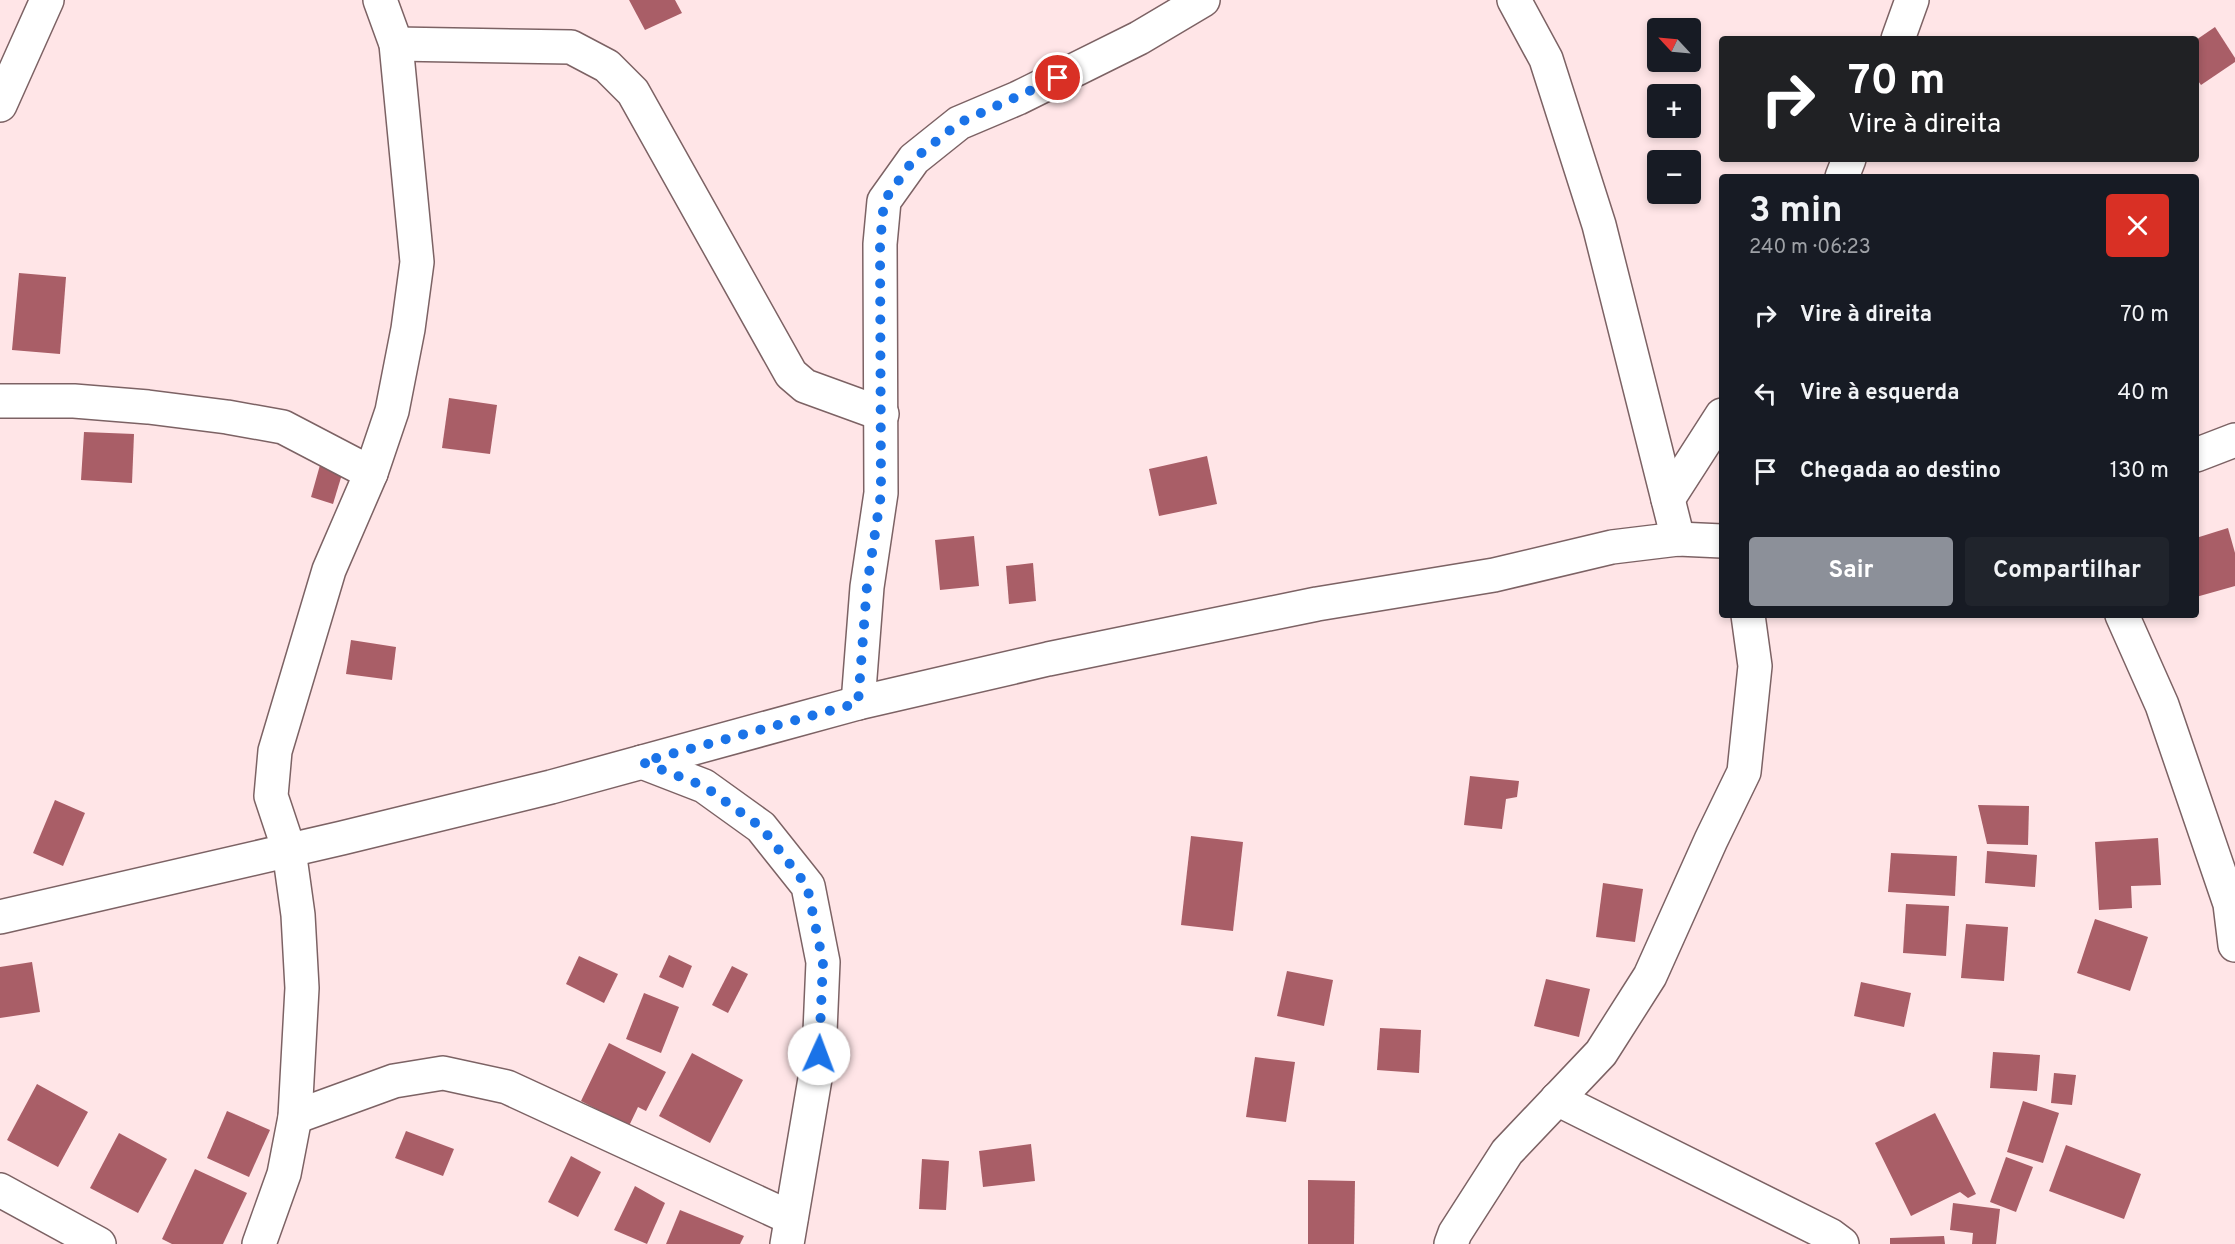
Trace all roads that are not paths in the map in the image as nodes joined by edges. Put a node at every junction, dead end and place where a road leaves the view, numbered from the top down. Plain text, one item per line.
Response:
1 (47, 0) edge
2 (380, 0) edge
3 (1203, 0) edge
4 (1514, 0) edge
5 (1912, 0) edge
6 (1899, 36) edge
7 (396, 44) junction
8 (0, 105) edge
9 (0, 401) edge
10 (882, 414) junction
11 (1719, 420) edge
12 (2235, 440) edge
13 (2199, 454) edge
14 (371, 473) junction
15 (1668, 499) junction
16 (1678, 539) junction
17 (1719, 541) edge
18 (1748, 618) edge
19 (2123, 618) edge
20 (858, 703) junction
21 (642, 762) junction
22 (289, 850) junction
23 (0, 917) edge
24 (2235, 945) edge
25 (1557, 1099) junction
26 (295, 1117) junction
27 (0, 1190) edge
28 (789, 1231) edge
29 (99, 1244) edge
30 (259, 1244) edge
31 (1451, 1244) edge
32 (1842, 1244) edge

1 - 8 street
2 - 7 street
3 - 10 street
4 - 15 street
5 - 6 street
7 - 10 street
7 - 14 street
9 - 14 street
10 - 20 street
11 - 15 street
12 - 13 street
14 - 22 street
15 - 16 street
16 - 17 street
16 - 20 street
18 - 25 street
19 - 24 street
20 - 21 street
21 - 22 street
21 - 28 street
22 - 23 street
22 - 26 street
25 - 31 street
25 - 32 street
26 - 28 street
26 - 30 street
27 - 29 street

